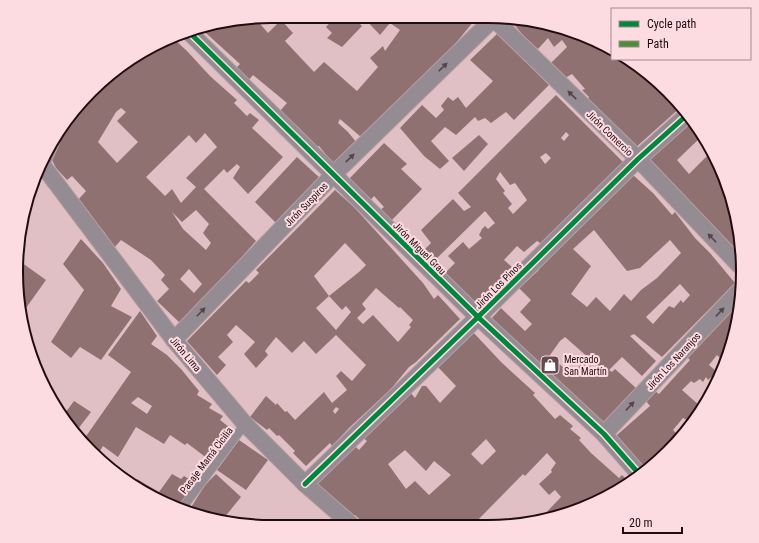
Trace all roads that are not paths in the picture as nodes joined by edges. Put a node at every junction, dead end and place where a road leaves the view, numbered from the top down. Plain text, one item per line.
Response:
1 (489, 23) edge
2 (499, 24) edge
3 (193, 36) edge
4 (683, 118) edge
5 (638, 159) junction
6 (46, 169) edge
7 (333, 175) junction
8 (735, 262) edge
9 (735, 296) edge
10 (478, 317) junction
11 (174, 340) junction
12 (245, 424) junction
13 (604, 434) junction
14 (637, 470) edge
15 (305, 484) junction
16 (186, 505) edge
17 (346, 520) edge

7 -> 1 street, Jirón Suspiros
5 -> 2 street, Jirón Comercio
3 - 7 street, Jirón Miguel Grau
4 - 5 street, Jirón Los Pinos
8 -> 5 street, Jirón Comercio
5 - 10 street, Jirón Los Pinos
6 - 11 street, Jirón Lima
7 - 10 street, Jirón Miguel Grau
11 -> 7 street, Jirón Suspiros
13 -> 9 street, Jirón Los Naranjos
10 - 13 street, Jirón Miguel Grau
10 - 15 street, Jirón Los Pinos
11 - 12 street, Jirón Lima
12 - 15 street, Jirón Lima
12 - 16 lane, Pasaje Mamá Cicilia
13 - 14 street, Jirón Miguel Grau
15 - 17 street, Jirón Lima

